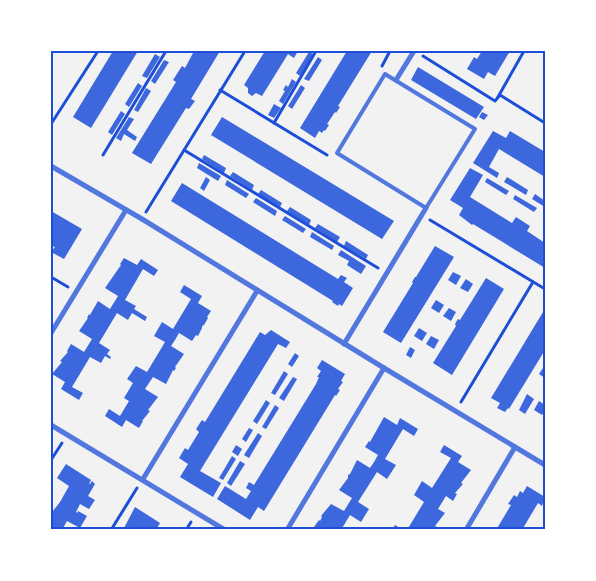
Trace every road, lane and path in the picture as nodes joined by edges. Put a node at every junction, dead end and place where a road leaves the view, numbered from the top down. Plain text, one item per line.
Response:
1 (98, 51) edge
2 (166, 51) edge
3 (245, 51) edge
4 (316, 51) edge
5 (390, 51) edge
6 (415, 51) edge
7 (524, 51) edge
8 (385, 74) junction
9 (396, 80) junction
10 (495, 101) junction
11 (274, 123) dead end
12 (545, 123) edge
13 (51, 124) edge
14 (184, 150) junction
15 (103, 155) dead end
16 (51, 166) edge
17 (426, 208) junction
18 (126, 210) junction
19 (142, 219) junction
20 (387, 273) junction
21 (51, 277) edge
22 (533, 282) dead end
23 (257, 291) junction
24 (76, 292) junction
25 (51, 333) edge
26 (344, 344) junction
27 (384, 368) junction
28 (455, 411) junction
29 (51, 425) edge
30 (68, 434) junction
31 (515, 447) junction
32 (51, 460) edge
33 (545, 465) edge
34 (143, 479) junction
35 (111, 530) edge
36 (225, 530) edge
37 (287, 530) edge
38 (466, 530) edge

1 - 13 path
2 - 15 path
3 - 14 path
4 - 11 path
5 - 8 path
6 - 9 street
6 - 10 path
7 - 10 path
8 - 9 lane
8 - 17 lane
9 - 17 lane
10 - 12 path
14 - 19 path
14 - 20 path
16 - 18 street
17 - 20 street
18 - 19 street
18 - 24 street
19 - 23 street
20 - 26 street
21 - 24 path
22 - 28 path
23 - 26 street
23 - 34 street
24 - 25 street
26 - 27 street
27 - 28 street
27 - 37 street
28 - 31 street
29 - 30 street
30 - 32 path
30 - 34 street
31 - 33 street
31 - 38 street
34 - 35 path
34 - 36 street

